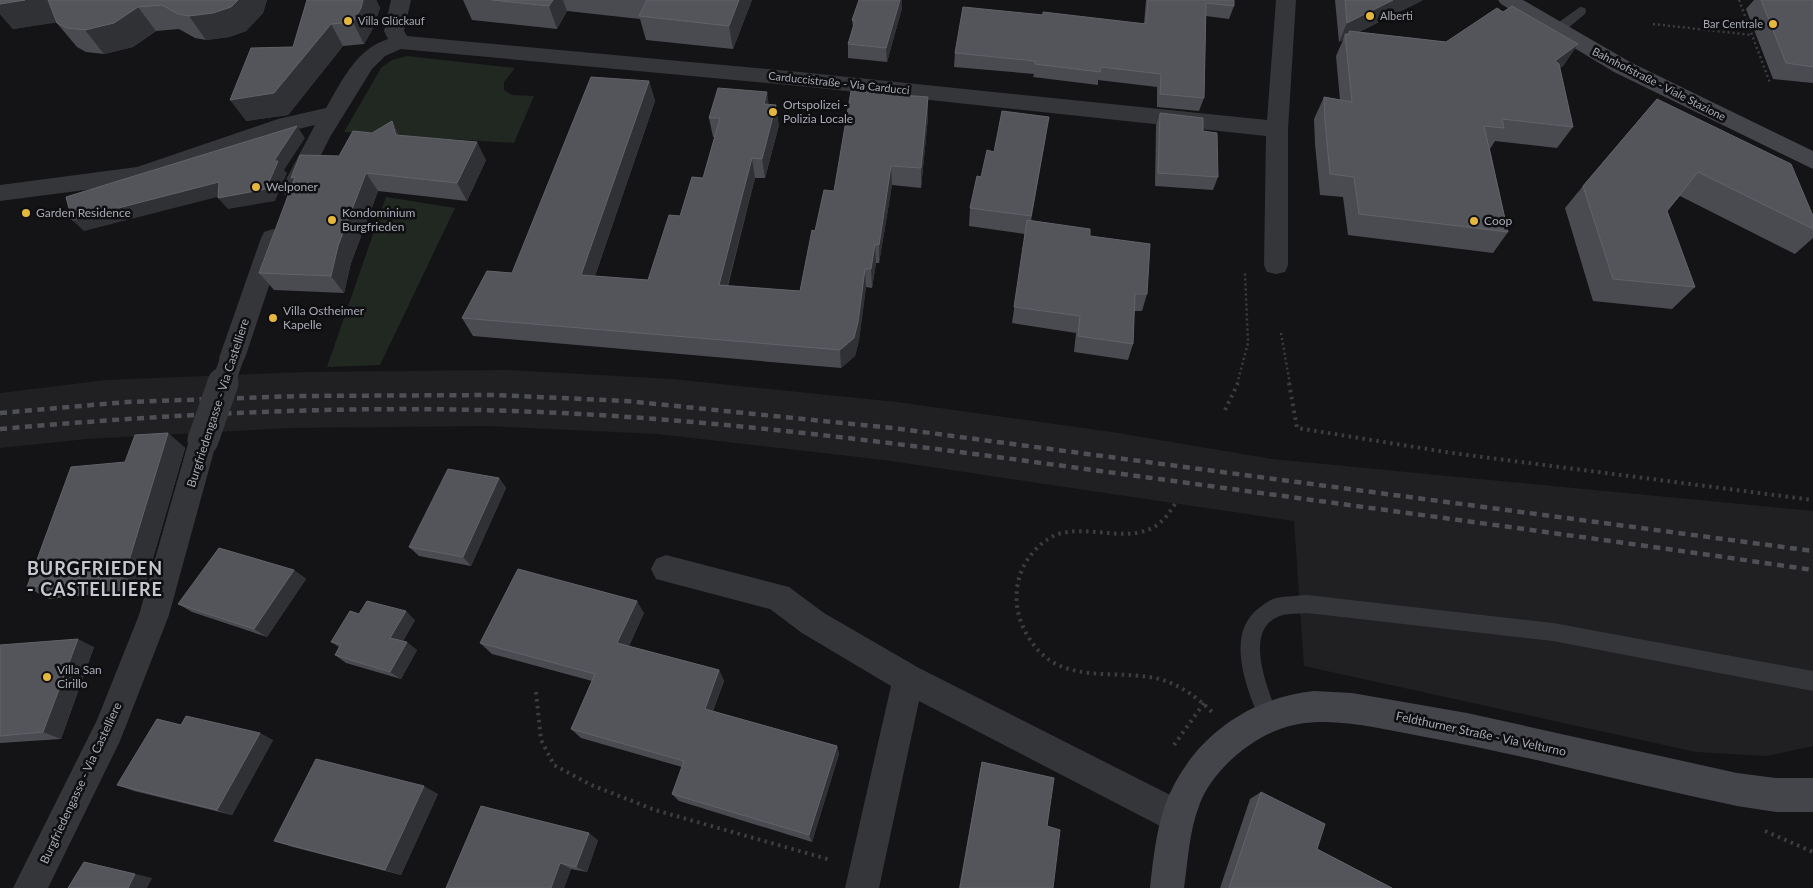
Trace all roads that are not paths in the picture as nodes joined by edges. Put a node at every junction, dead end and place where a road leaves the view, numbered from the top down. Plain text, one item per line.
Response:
1 (401, 0) edge
2 (1286, 0) edge
3 (1508, 0) edge
4 (1580, 11) dead end
5 (1557, 30) junction
6 (400, 42) junction
7 (332, 114) junction
8 (1277, 129) junction
9 (1813, 160) edge
10 (122, 178) junction
11 (0, 179) edge
12 (0, 193) edge
13 (1275, 260) road end
14 (666, 569) dead end
15 (908, 679) junction
16 (1813, 680) edge
17 (1268, 716) junction
18 (1813, 795) edge
19 (1178, 817) junction
20 (864, 879) edge
21 (30, 888) edge
22 (1167, 888) edge

1 - 6 street
2 - 8 street
3 - 5 street, Bahnhofstraße - Viale Stazione
4 - 5 lane
5 - 9 street, Bahnhofstraße - Viale Stazione
6 - 7 street, Burgfriedengasse - Via Castelliere
6 - 8 street, Carduccistraße - Via Carducci
7 - 10 street
7 - 21 street, Burgfriedengasse - Via Castelliere, bridge
8 - 13 street
10 - 11 street
10 - 12 street
14 - 15 street
15 - 19 street
15 - 20 street
16 - 17 lane
17 - 18 street, Feldthurner Straße - Via Velturno
17 - 19 street, Feldthurner Straße - Via Velturno
19 - 22 street, Feldthurner Straße - Via Velturno

